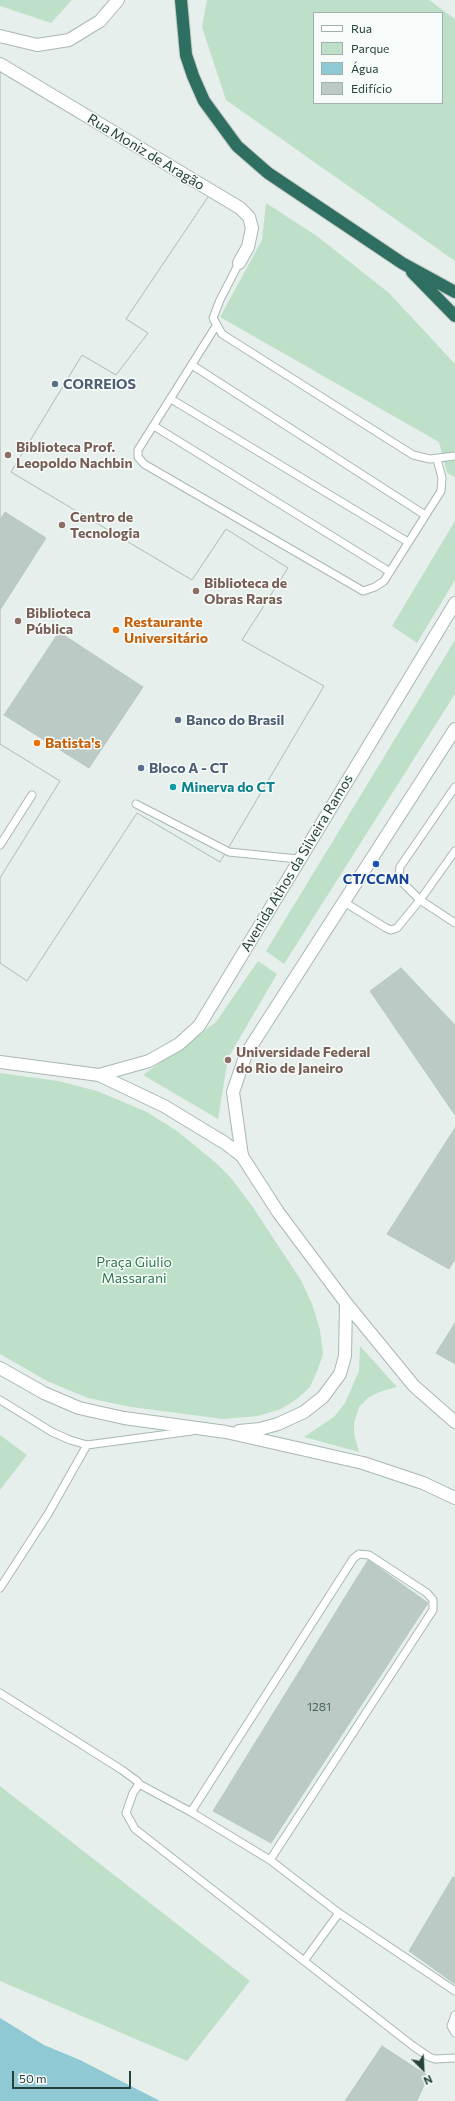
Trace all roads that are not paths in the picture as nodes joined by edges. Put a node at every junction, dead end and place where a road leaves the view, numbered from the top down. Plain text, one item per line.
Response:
1 (118, 0) edge
2 (181, 1) edge
3 (0, 36) edge
4 (0, 64) edge
5 (239, 263) joint
6 (402, 263) junction
7 (455, 292) edge
8 (455, 316) edge
9 (216, 326) junction
10 (192, 365) junction
11 (171, 399) junction
12 (154, 426) junction
13 (455, 456) edge
14 (437, 459) junction
15 (426, 515) junction
16 (408, 542) junction
17 (390, 572) junction
18 (455, 603) edge
19 (455, 729) edge
20 (455, 787) edge
21 (32, 795) dead end
22 (136, 804) dead end
23 (0, 845) edge
24 (455, 851) edge
25 (298, 859) junction
26 (420, 900) junction
27 (344, 902) junction
28 (455, 923) edge
29 (0, 1062) edge
30 (98, 1075) junction
31 (242, 1156) junction
32 (346, 1303) junction
33 (0, 1368) edge
34 (0, 1400) edge
35 (455, 1422) edge
36 (207, 1429) junction
37 (226, 1432) junction
38 (87, 1444) junction
39 (455, 1498) edge
40 (0, 1588) edge
41 (0, 1693) edge
42 (139, 1784) junction
43 (191, 1812) junction
44 (270, 1860) junction
45 (339, 1913) junction
46 (304, 1961) junction
47 (455, 1991) edge
48 (455, 2015) edge
49 (455, 2033) edge
50 (455, 2058) edge

1 - 3 street
2 - 6 highway
4 - 5 street, Rua Moniz de Aragão
5 - 9 lane
6 - 7 highway
6 - 8 highway
9 - 10 lane
9 - 14 lane
10 - 11 lane
10 - 15 lane
11 - 12 lane
11 - 16 lane
12 - 17 lane
12 - 17 lane
13 - 14 lane
14 - 15 lane
15 - 16 lane
16 - 17 lane
18 - 25 street, Avenida Athos da Silveira Ramos
19 - 27 street
20 - 26 lane
21 - 23 lane
22 - 25 lane
24 - 26 lane
25 - 30 street, Avenida Athos da Silveira Ramos
26 - 27 lane
26 - 28 lane
27 - 31 street
29 - 30 street
30 - 31 street
31 - 32 street
32 - 35 street
32 - 37 street
33 - 36 street
34 - 38 lane
36 - 37 street
36 - 38 lane
37 - 39 street
38 - 40 lane
41 - 42 lane
42 - 43 lane
42 - 46 lane
43 - 44 lane
43 - 44 lane
44 - 45 lane
45 - 46 lane
45 - 47 lane
46 - 50 lane
48 - 49 lane

